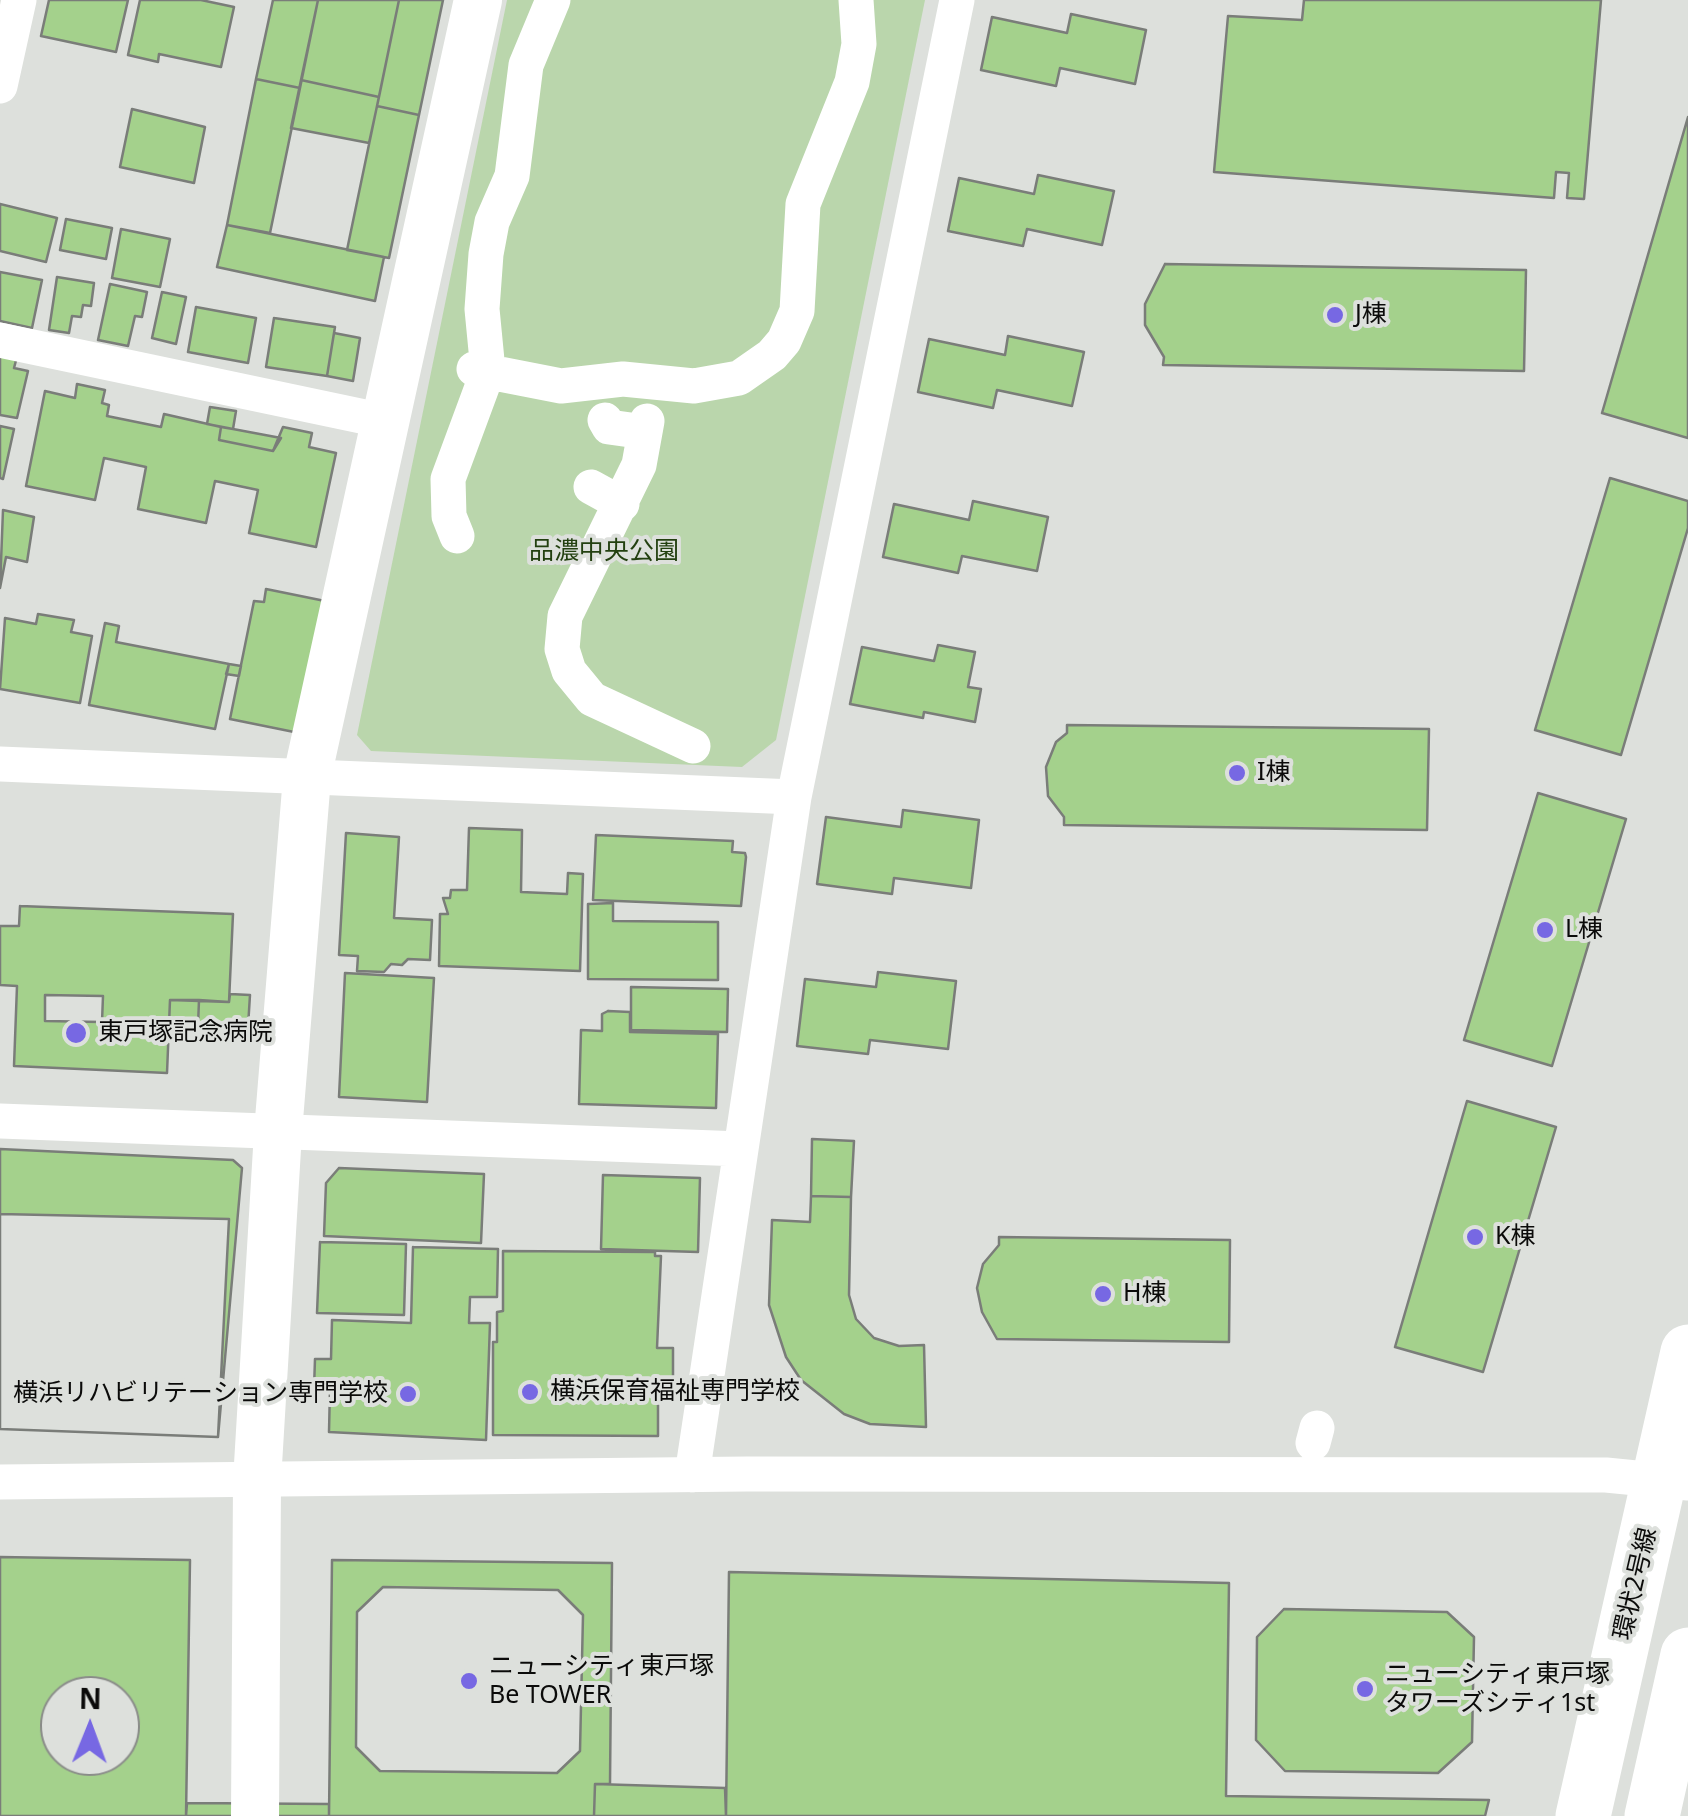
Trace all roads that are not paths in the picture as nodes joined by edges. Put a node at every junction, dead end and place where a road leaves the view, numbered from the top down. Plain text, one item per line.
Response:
1 (19, 0) edge
2 (478, 0) edge
3 (553, 0) edge
4 (856, 0) edge
5 (957, 0) edge
6 (0, 86) edge
7 (0, 340) edge
8 (481, 370) junction
9 (581, 396) junction
10 (650, 399) junction
11 (388, 422) junction
12 (457, 536) dead end
13 (693, 746) dead end
14 (0, 764) edge
15 (307, 777) junction
16 (794, 797) junction
17 (0, 1120) edge
18 (278, 1132) junction
19 (742, 1149) junction
20 (1688, 1352) edge
21 (692, 1475) junction
22 (1674, 1480) edge
23 (257, 1481) junction
24 (0, 1482) edge
25 (1688, 1655) edge
26 (255, 1816) edge
27 (1583, 1816) edge
28 (1652, 1816) edge

1 - 6 street
2 - 11 street
3 - 8 street
4 - 10 street
5 - 16 street
7 - 11 street
8 - 9 street
8 - 12 street
9 - 10 street
9 - 10 street
10 - 13 street
11 - 15 street
14 - 15 street
15 - 16 street
15 - 18 street
16 - 19 street
17 - 18 street
18 - 19 street
18 - 23 street
19 - 21 street
20 - 22 main road, 環状2号線
21 - 22 street
21 - 23 street
22 - 27 main road, 環状2号線
23 - 24 street
23 - 26 street
25 - 28 main road

